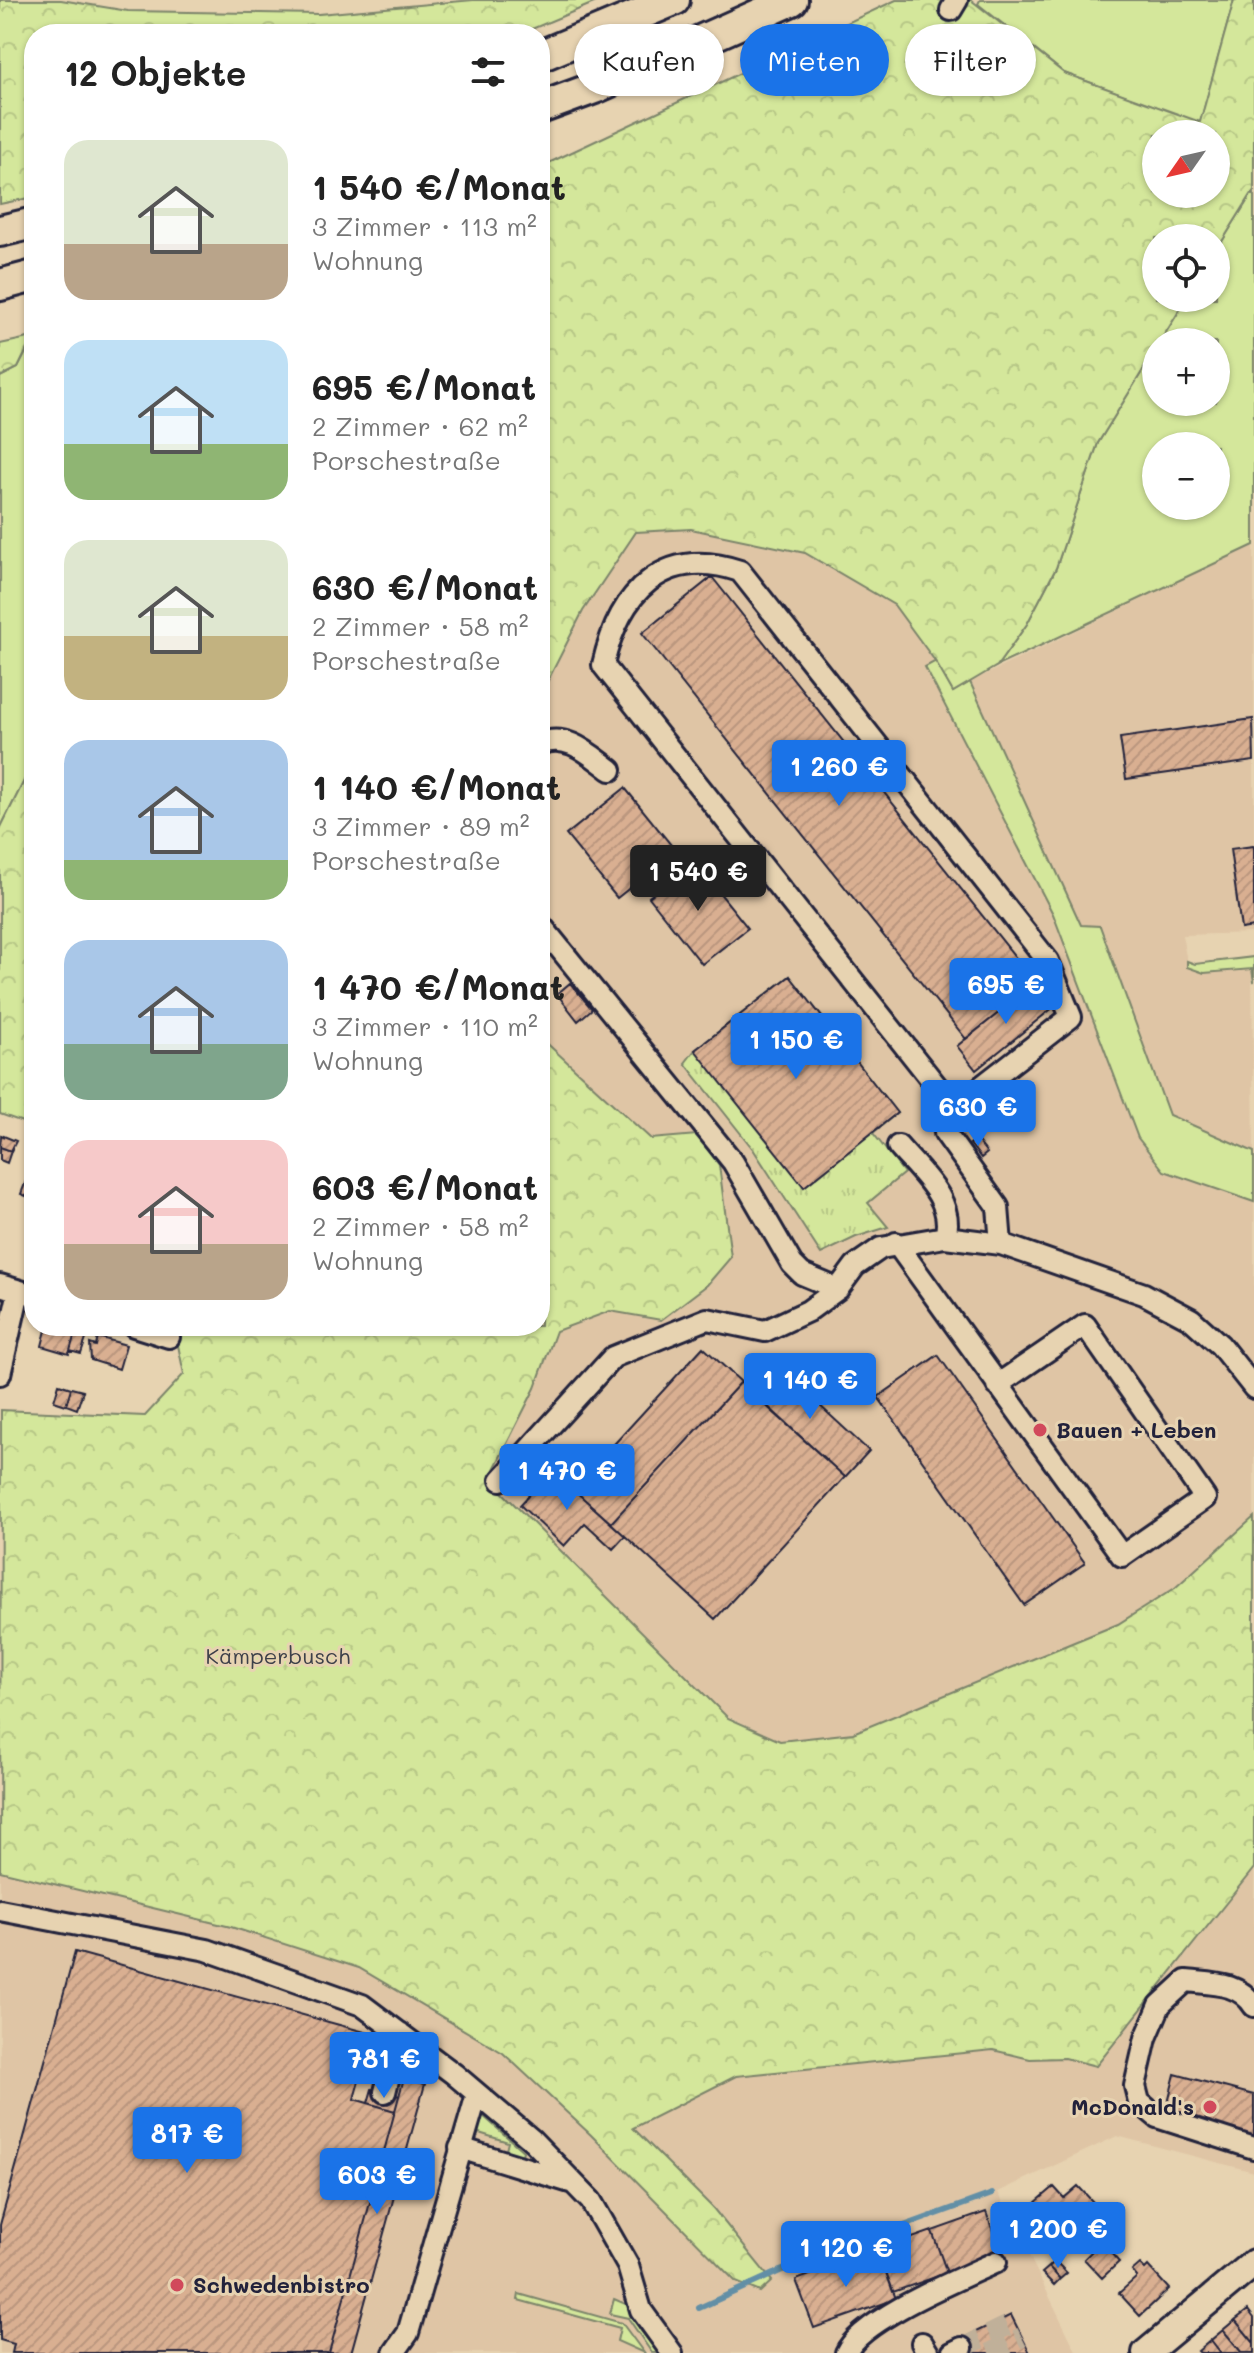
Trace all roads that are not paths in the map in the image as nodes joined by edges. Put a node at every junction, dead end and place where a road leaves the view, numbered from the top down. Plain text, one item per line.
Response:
1 (674, 0) edge
2 (792, 0) edge
3 (550, 52) edge
4 (550, 104) edge
5 (24, 225) edge
6 (0, 231) edge
7 (24, 279) edge
8 (0, 285) edge
9 (550, 740) edge
10 (611, 770) dead end
11 (550, 936) edge
12 (954, 1108) junction
13 (898, 1146) dead end
14 (945, 1237) junction
15 (896, 1243) junction
16 (1001, 1244) junction
17 (838, 1289) junction
18 (18, 1290) edge
19 (166, 1336) edge
20 (169, 1337) dead end
21 (0, 1374) edge
22 (997, 1385) junction
23 (1254, 1388) edge
24 (501, 1480) dead end
25 (0, 1910) edge
26 (1254, 2006) edge
27 (400, 2033) junction
28 (385, 2092) dead end
29 (477, 2094) junction
30 (460, 2148) junction
31 (1254, 2148) edge
32 (574, 2183) junction
33 (996, 2262) dead end
34 (1254, 2263) edge
35 (394, 2353) edge
36 (672, 2353) edge
37 (846, 2353) edge
38 (1146, 2353) edge

1 - 3 highway
2 - 4 highway
5 - 6 highway
7 - 8 highway
9 - 10 street
11 - 17 street
12 - 12 street
12 - 16 street
13 - 14 street
14 - 15 street
14 - 16 street
15 - 17 street
15 - 22 street
16 - 23 street
17 - 24 street
18 - 21 street
19 - 20 street
22 - 22 street
25 - 27 street
26 - 31 street
27 - 28 street
27 - 29 street
29 - 30 street
29 - 32 street
30 - 32 street
30 - 35 street
32 - 36 street
33 - 37 street
34 - 38 main road

